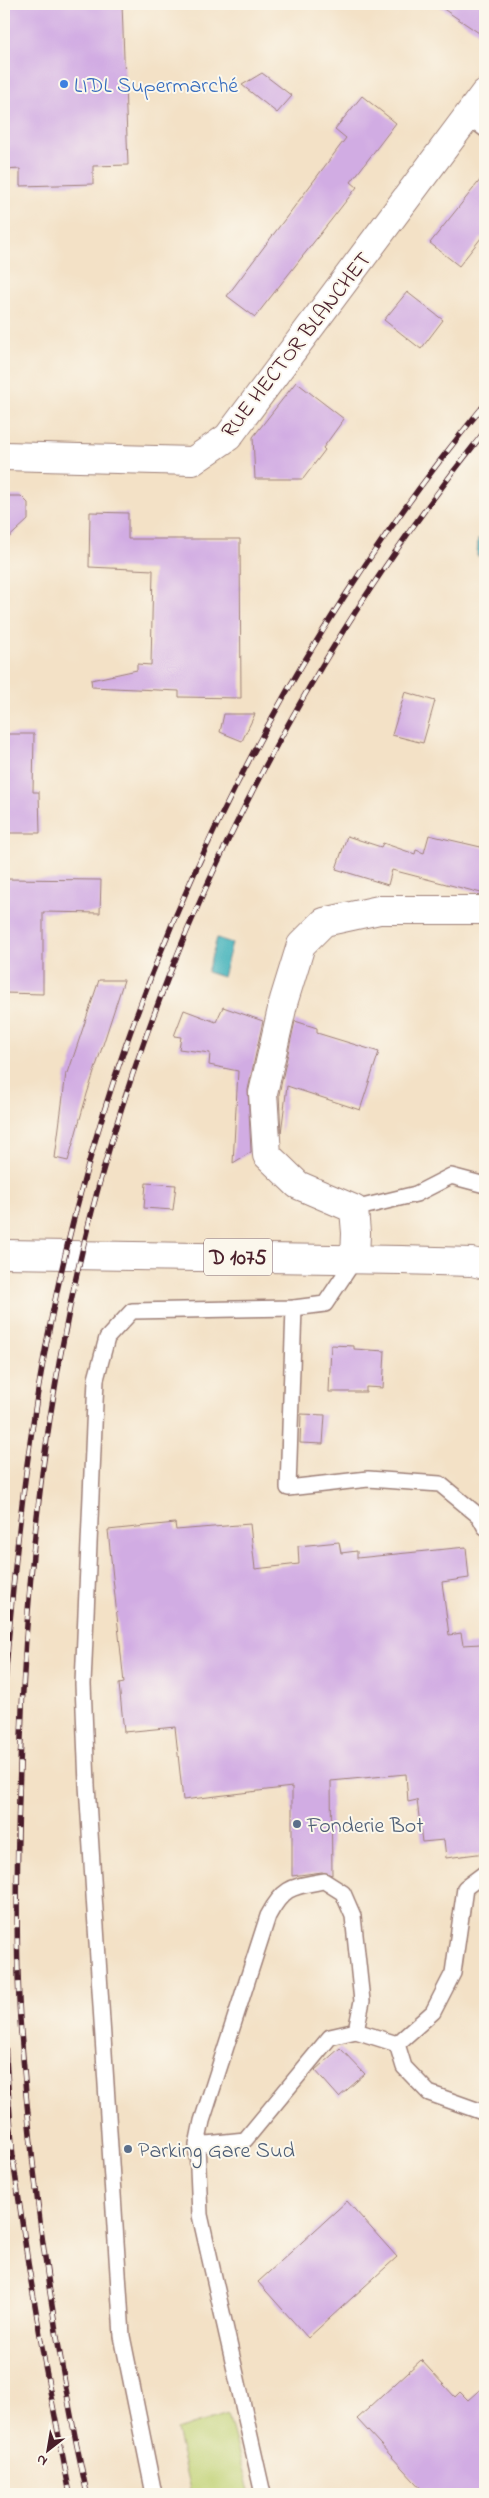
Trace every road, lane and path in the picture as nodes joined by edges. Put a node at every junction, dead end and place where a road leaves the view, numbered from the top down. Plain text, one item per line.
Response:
1 (485, 93) edge
2 (477, 122) edge
3 (4, 456) edge
4 (485, 910) edge
5 (485, 1185) edge
6 (354, 1209) junction
7 (4, 1254) edge
8 (355, 1260) junction
9 (481, 1262) edge
10 (294, 1308) junction
11 (485, 1527) edge
12 (485, 1873) edge
13 (356, 2031) junction
14 (397, 2044) junction
15 (485, 2113) edge
16 (197, 2145) junction
17 (154, 2494) edge
18 (262, 2494) edge

1 - 2 street, RUE HECTOR BLANCHET
2 - 3 street, RUE HECTOR BLANCHET
4 - 6 street
5 - 6 lane
6 - 8 street
7 - 8 street, D 1075
8 - 9 street, D 1075
8 - 10 lane
10 - 11 lane
10 - 17 lane
12 - 14 lane
13 - 14 lane
13 - 16 lane
13 - 16 lane
14 - 15 lane
16 - 18 lane

